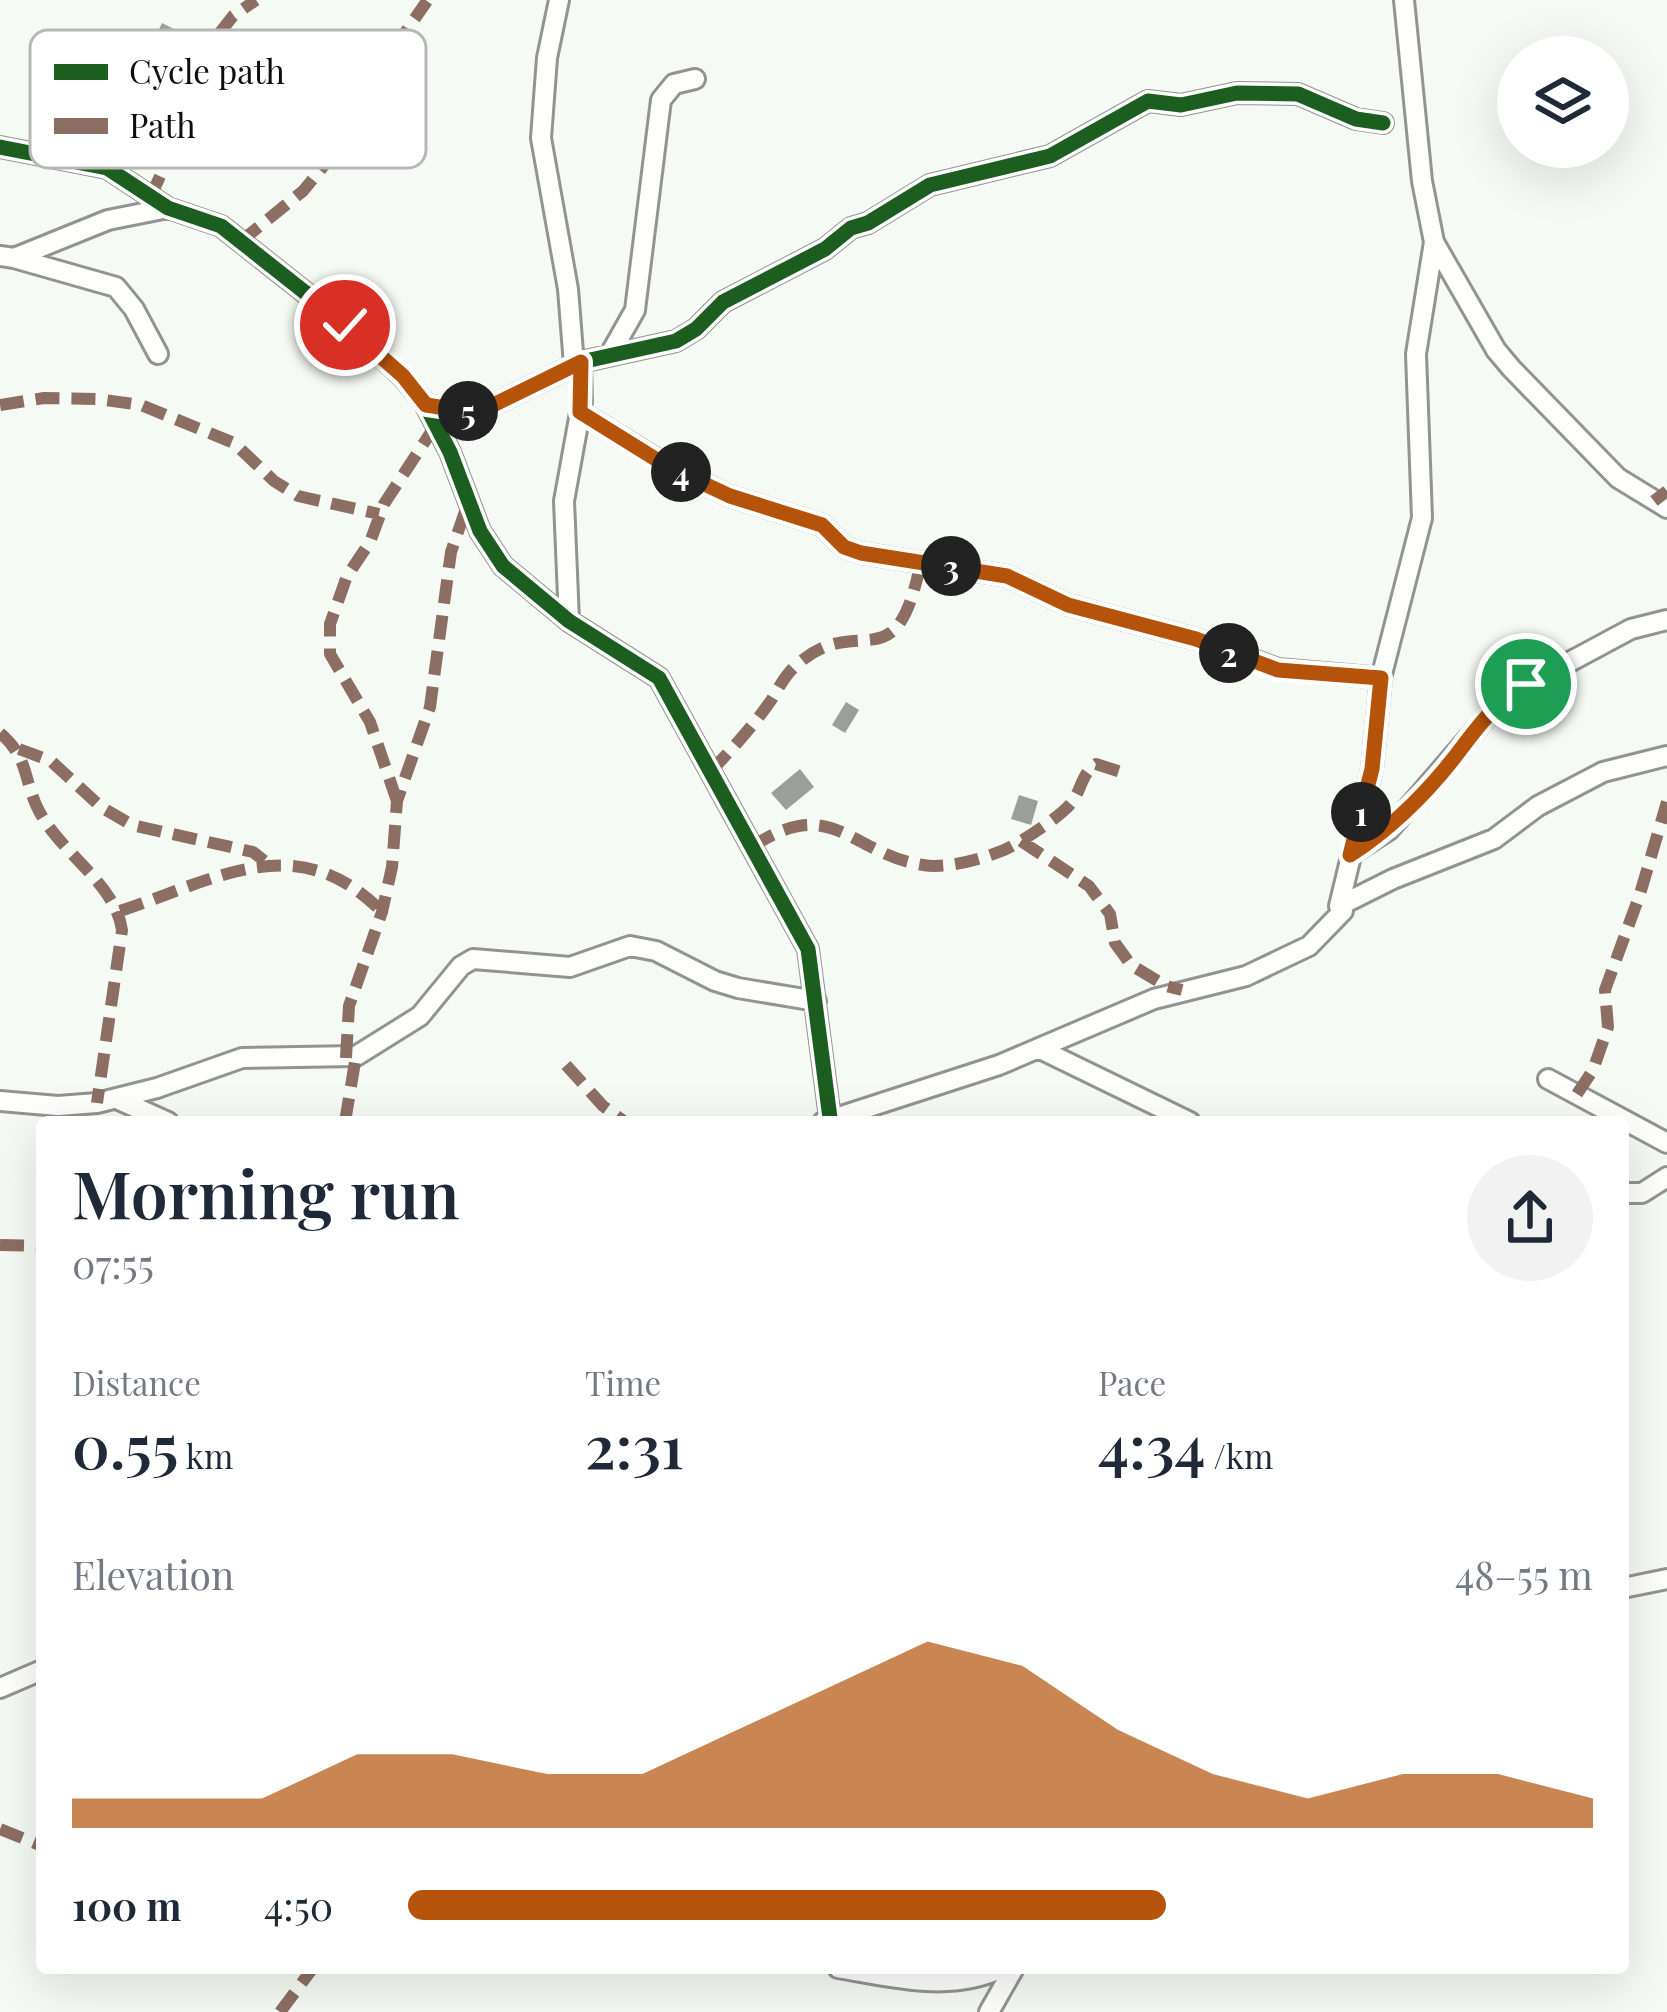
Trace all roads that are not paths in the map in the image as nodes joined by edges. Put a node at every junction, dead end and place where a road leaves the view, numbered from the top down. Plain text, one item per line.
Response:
1 (559, 0) edge
2 (1404, 0) edge
3 (695, 80) dead end
4 (1383, 123) dead end
5 (0, 147) edge
6 (30, 153) edge
7 (107, 168) edge
8 (168, 208) junction
9 (1434, 242) junction
10 (7, 257) edge
11 (158, 354) dead end
12 (609, 356) junction
13 (577, 363) junction
14 (426, 405) junction
15 (580, 412) junction
16 (1667, 508) edge
17 (1667, 620) edge
18 (569, 621) junction
19 (1381, 678) junction
20 (1667, 756) edge
21 (1350, 855) junction
22 (1340, 906) junction
23 (816, 1001) junction
24 (1040, 1049) junction
25 (1548, 1079) dead end
26 (119, 1100) junction
27 (0, 1101) edge
28 (155, 1116) edge
29 (826, 1116) edge
30 (840, 1116) edge
31 (1178, 1116) edge
32 (1617, 1116) edge
33 (1629, 1123) edge
34 (1667, 1143) edge
35 (1667, 1177) edge
36 (1629, 1192) edge
37 (1667, 1579) edge
38 (1629, 1587) edge
39 (36, 1673) edge
40 (0, 1688) edge
41 (877, 1974) edge
42 (988, 1974) edge
43 (1011, 1974) edge
44 (989, 2012) edge

1 - 13 street
2 - 9 street
3 - 12 street
4 - 12 street
5 - 6 street
7 - 8 street
8 - 10 street
8 - 14 street
9 - 16 street
9 - 19 street
10 - 11 street
12 - 13 street
13 - 14 street
13 - 15 street
14 - 18 street
15 - 18 street
15 - 19 street
17 - 21 street
18 - 23 street
19 - 21 street
20 - 22 street
21 - 22 street
22 - 24 street
23 - 26 street
23 - 29 street
24 - 30 street
24 - 31 street
25 - 32 street
26 - 27 street
26 - 28 street
33 - 34 street
35 - 36 street
37 - 38 street
39 - 40 street
41 - 42 street
43 - 44 street

